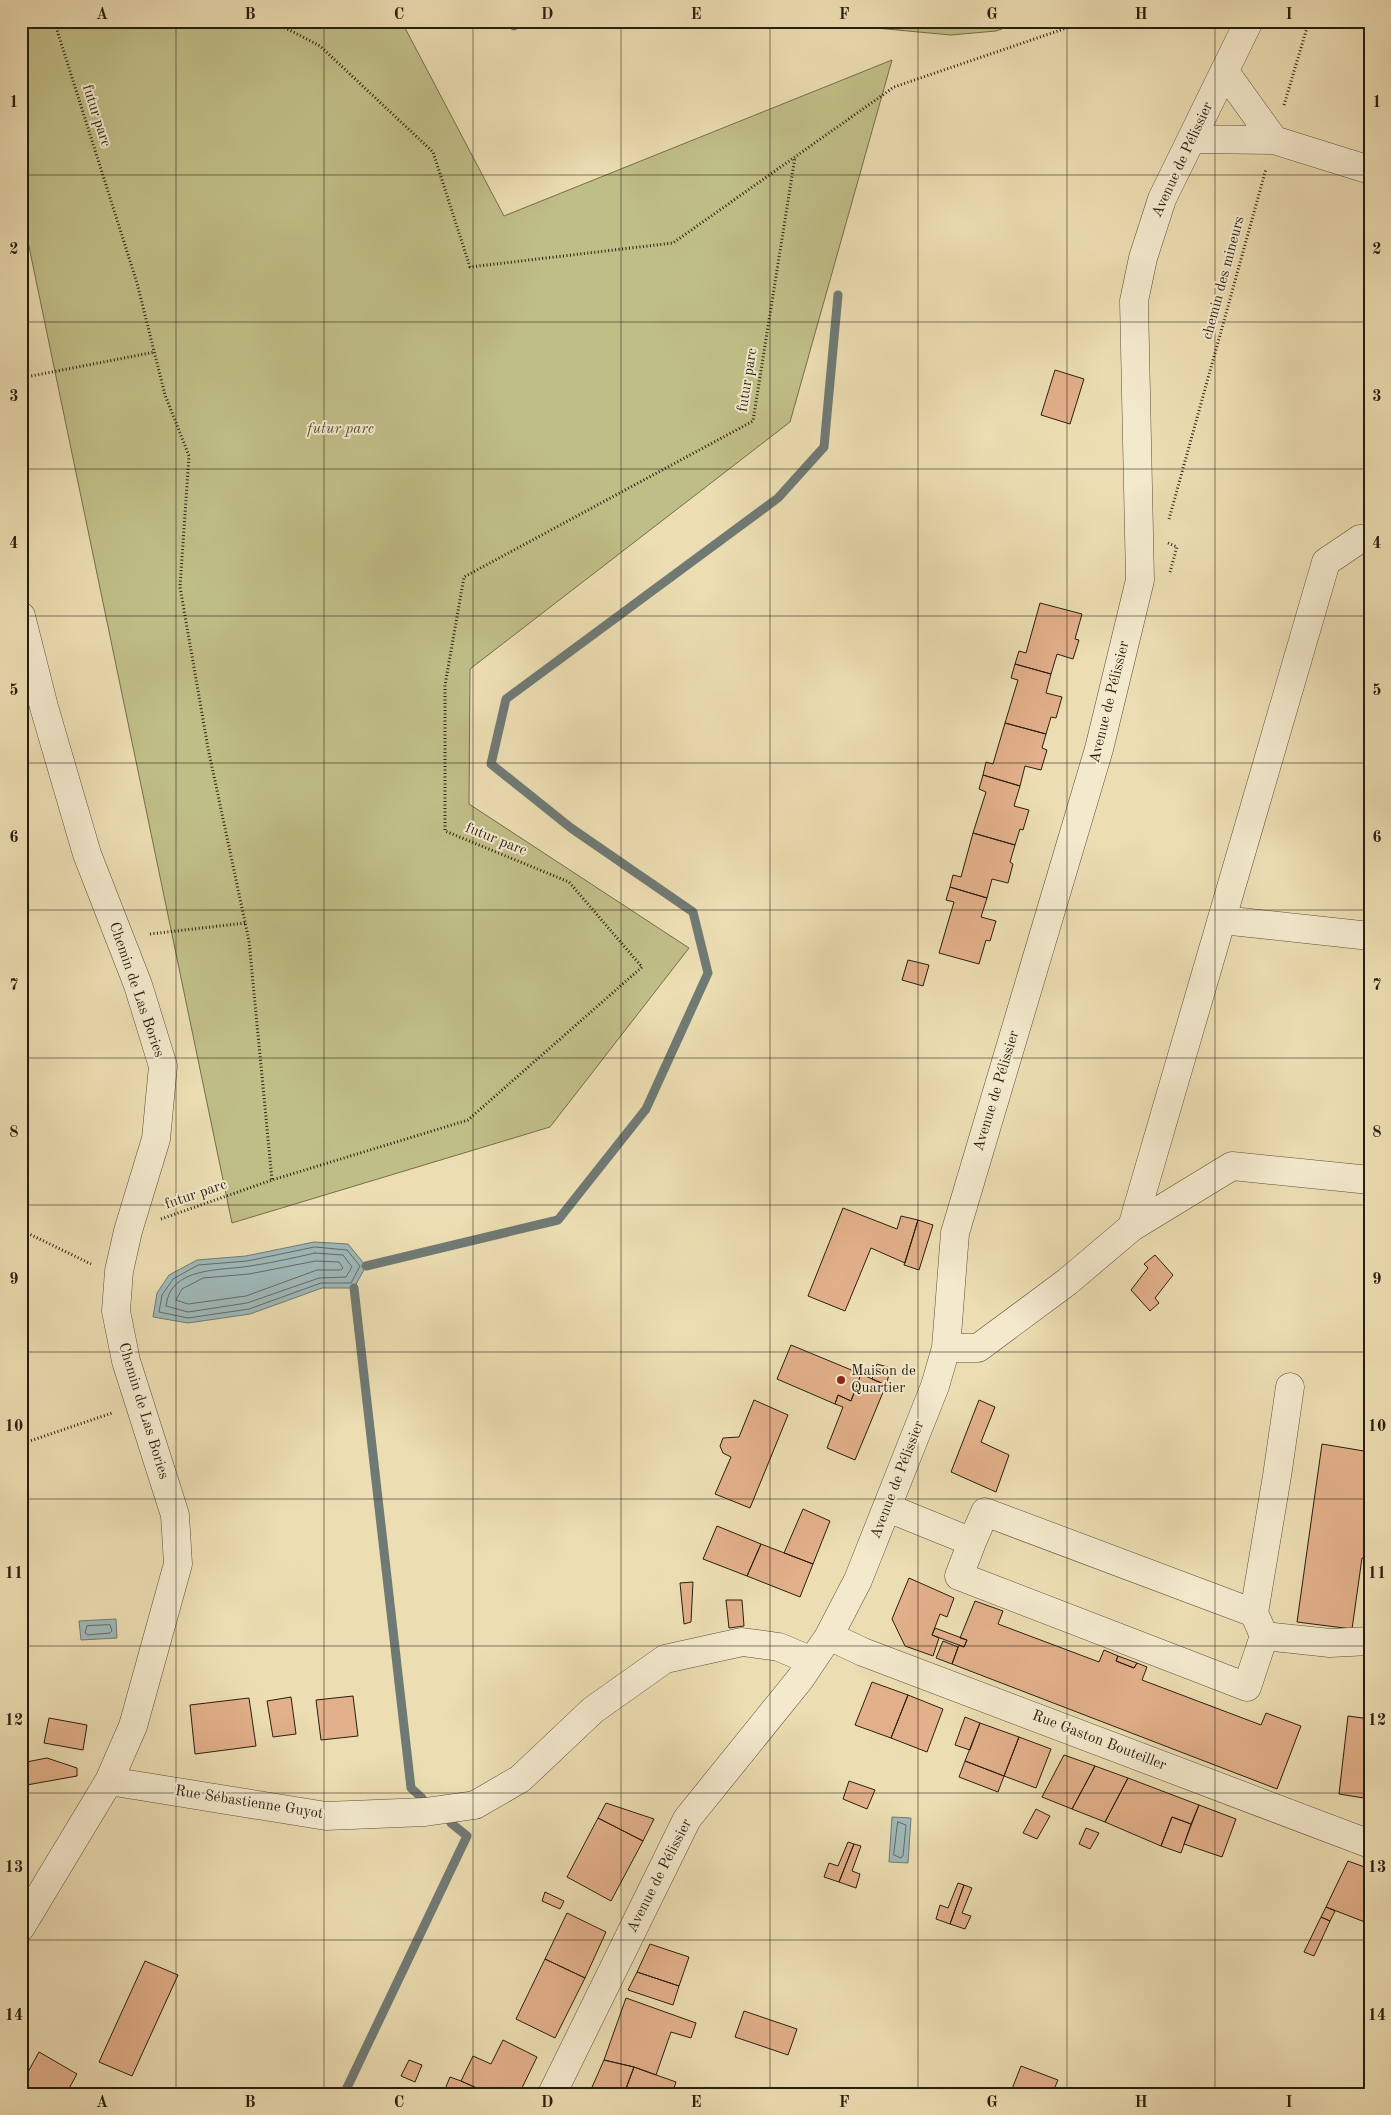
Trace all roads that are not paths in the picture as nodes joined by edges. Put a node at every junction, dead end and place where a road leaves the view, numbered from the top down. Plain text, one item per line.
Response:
1 (1249, 21) edge
2 (1224, 72) junction
3 (1193, 139) junction
4 (1274, 140) junction
5 (1370, 170) edge
6 (1370, 540) edge
7 (21, 616) edge
8 (1222, 920) junction
9 (1370, 936) edge
10 (1370, 1180) edge
11 (1132, 1227) junction
12 (946, 1348) junction
13 (1290, 1387) dead end
14 (888, 1508) junction
15 (972, 1542) junction
16 (1259, 1624) junction
17 (829, 1636) junction
18 (1370, 1641) edge
19 (812, 1661) junction
20 (109, 1781) junction
21 (1370, 1844) edge
22 (21, 1927) edge
23 (552, 2094) edge

1 - 2 street, Avenue de Pélissier
2 - 3 street, Avenue de Pélissier
2 - 4 street
3 - 4 street
3 - 12 street, Avenue de Pélissier
4 - 5 street
6 - 8 street
7 - 20 street, Chemin de Las Bories
8 - 9 street
8 - 11 street
10 - 11 street
11 - 12 street
12 - 14 street, Avenue de Pélissier
13 - 16 street
14 - 15 street
14 - 17 street, Avenue de Pélissier
15 - 16 street
15 - 16 street
16 - 18 street
17 - 19 street, Avenue de Pélissier
17 - 21 street, Rue Gaston Bouteiller
19 - 20 street, Rue Sébastienne Guyot
19 - 23 street, Avenue de Pélissier
20 - 22 street, Chemin de Las Bories

